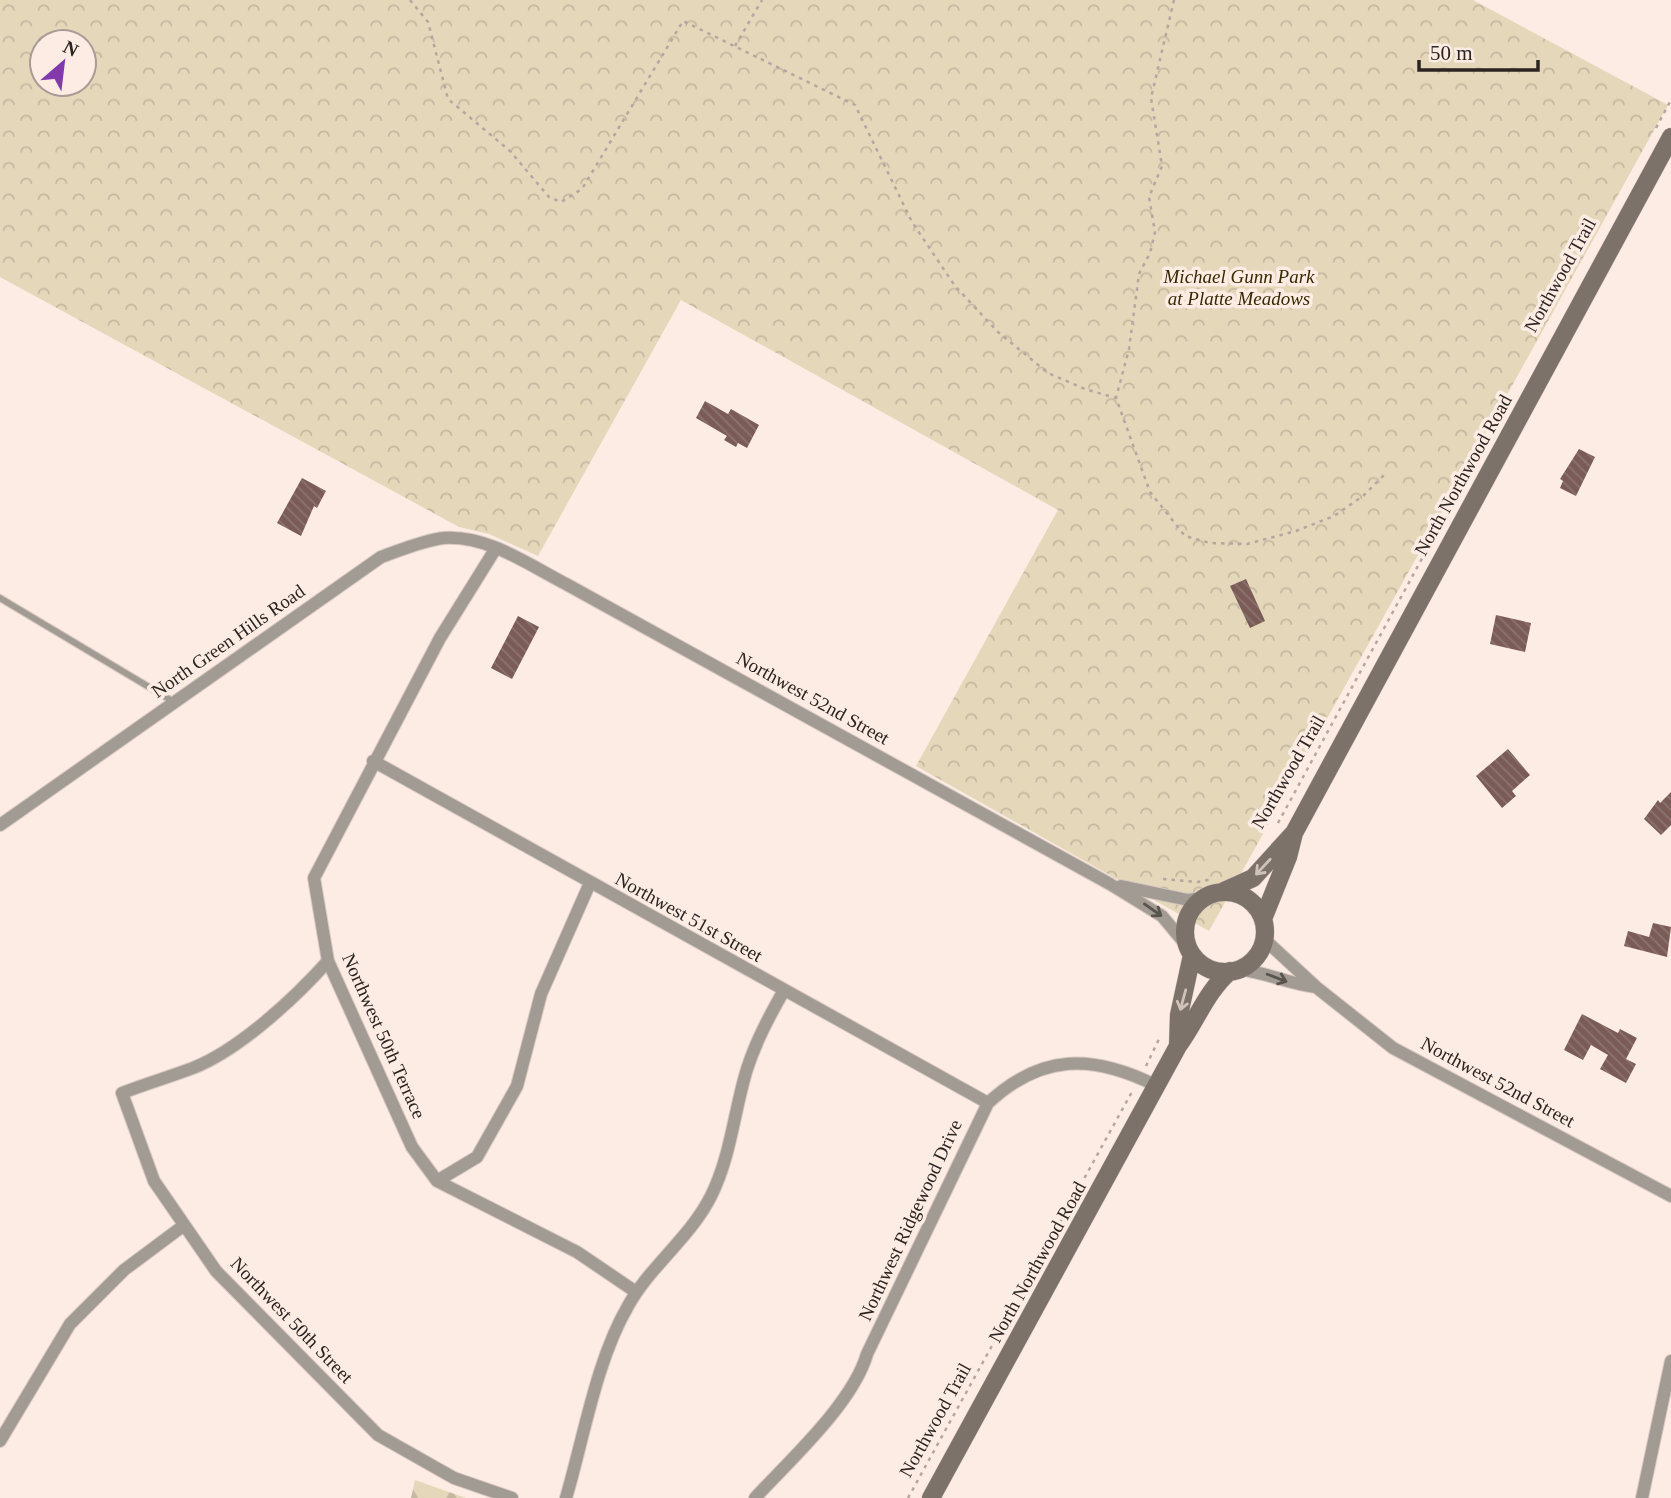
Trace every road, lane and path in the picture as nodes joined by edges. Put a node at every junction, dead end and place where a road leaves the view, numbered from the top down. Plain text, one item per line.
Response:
1 (410, 0) edge
2 (762, 0) edge
3 (1174, 0) edge
4 (735, 46) junction
5 (1671, 100) edge
6 (1663, 133) edge
7 (1116, 398) junction
8 (1387, 472) dead end
9 (1439, 528) dead end
10 (496, 548) junction
11 (0, 598) edge
12 (174, 702) junction
13 (373, 761) junction
14 (0, 825) edge
15 (1273, 833) dead end
16 (1294, 833) junction
17 (590, 883) junction
18 (1110, 884) junction
19 (1224, 884) junction
20 (1153, 892) junction
21 (1202, 898) junction
22 (1263, 919) junction
23 (1264, 939) junction
24 (1190, 950) junction
25 (328, 961) junction
26 (1234, 970) junction
27 (1316, 987) junction
28 (783, 992) junction
29 (1164, 1027) dead end
30 (1178, 1046) junction
31 (1140, 1077) junction
32 (1157, 1086) junction
33 (988, 1103) junction
34 (437, 1181) junction
35 (1671, 1196) edge
36 (183, 1226) junction
37 (636, 1293) junction
38 (1671, 1361) edge
39 (0, 1441) edge
40 (512, 1498) edge
41 (566, 1498) edge
42 (755, 1498) edge
43 (908, 1498) edge
44 (931, 1498) edge
45 (1642, 1498) edge

1 - 4 path
2 - 4 path
3 - 7 path
4 - 7 path
5 - 6 path
6 - 16 street, North Northwood Road
7 - 8 path
9 - 15 path, Northwood Trail
10 - 12 street, North Green Hills Road
10 - 13 street, Northwest 50th Terrace
10 - 18 street, Northwest 52nd Street
11 - 12 lane
12 - 14 street, North Green Hills Road
13 - 17 street, Northwest 51st Street
13 - 25 street, Northwest 50th Terrace
16 -> 19 street, North Northwood Road
16 - 22 street, North Northwood Road
17 - 28 street, Northwest 51st Street
17 - 34 street
18 - 20 street, Northwest 52nd Street
18 -> 24 street, Northwest 52nd Street
19 - 20 path
19 - 21 street
19 - 22 street
20 - 21 street, Northwest 52nd Street
21 - 24 street
22 - 23 street
23 - 26 street
23 - 27 street, Northwest 52nd Street
24 - 26 street
24 -> 30 street, North Northwood Road
25 - 34 street, Northwest 50th Terrace
25 - 36 street, Northwest 50th Street
26 -> 27 street, Northwest 52nd Street
26 - 30 street, North Northwood Road
27 - 35 street, Northwest 52nd Street
28 - 33 street, Northwest 51st Street
28 - 37 street
29 - 31 path, Northwood Trail
30 - 32 street, North Northwood Road
31 - 32 street, Northwest Ridgewood Drive
31 - 33 street, Northwest Ridgewood Drive
31 - 43 path, Northwood Trail
32 - 44 street, North Northwood Road
33 - 42 street, Northwest Ridgewood Drive
34 - 37 street, Northwest 50th Terrace
36 - 39 street
36 - 40 street, Northwest 50th Street
37 - 41 street
38 - 45 street

